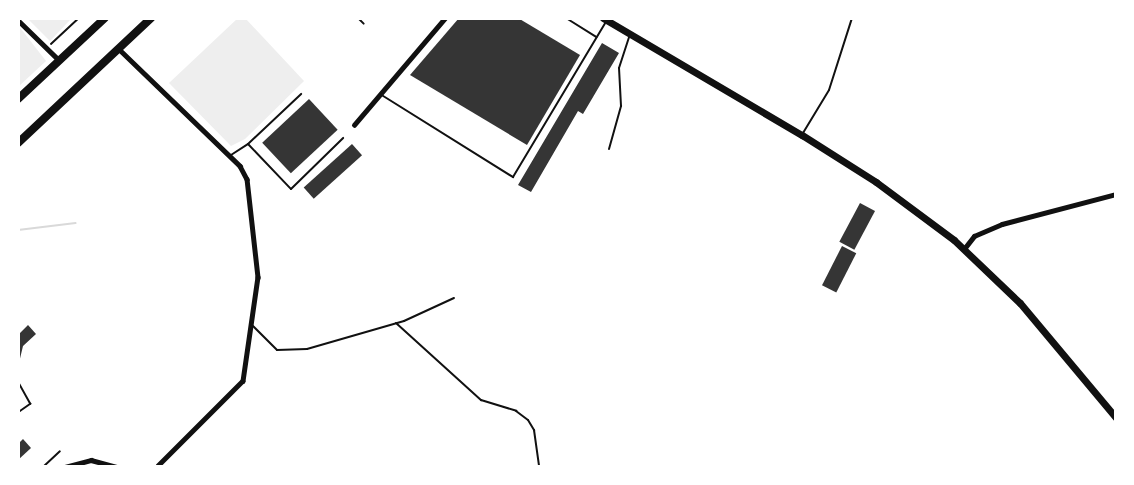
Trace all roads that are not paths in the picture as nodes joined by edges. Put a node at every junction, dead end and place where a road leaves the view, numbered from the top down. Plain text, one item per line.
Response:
1 (105, 18) edge
2 (151, 18) edge
3 (358, 18) edge
4 (445, 18) edge
5 (566, 18) edge
6 (852, 18) edge
7 (604, 19) edge
8 (18, 20) edge
9 (364, 24) dead end
10 (630, 35) junction
11 (596, 37) junction
12 (118, 48) junction
13 (59, 60) junction
14 (300, 94) dead end
15 (380, 94) junction
16 (18, 99) edge
17 (354, 125) dead end
18 (802, 135) junction
19 (343, 138) dead end
20 (18, 143) edge
21 (248, 144) junction
22 (609, 149) dead end
23 (230, 155) junction
24 (1116, 194) edge
25 (964, 249) junction
26 (454, 298) dead end
27 (396, 323) junction
28 (253, 326) junction
29 (1116, 418) edge
30 (60, 450) dead end
31 (158, 466) edge
32 (43, 467) edge
33 (65, 467) edge
34 (117, 467) edge
35 (539, 467) edge

1 - 13 main road
2 - 12 main road
3 - 9 lane
4 - 15 street
5 - 11 lane
6 - 18 lane
7 - 10 main road
7 - 11 lane
8 - 13 street
10 - 18 main road
10 - 22 lane
11 - 15 lane
12 - 20 main road
12 - 23 street
13 - 16 main road
14 - 21 lane
15 - 17 street
18 - 25 main road
19 - 21 lane
21 - 23 lane
23 - 28 street
24 - 25 street
25 - 29 main road
26 - 27 lane
27 - 28 lane
27 - 35 lane
28 - 31 street
30 - 32 lane
33 - 34 street

